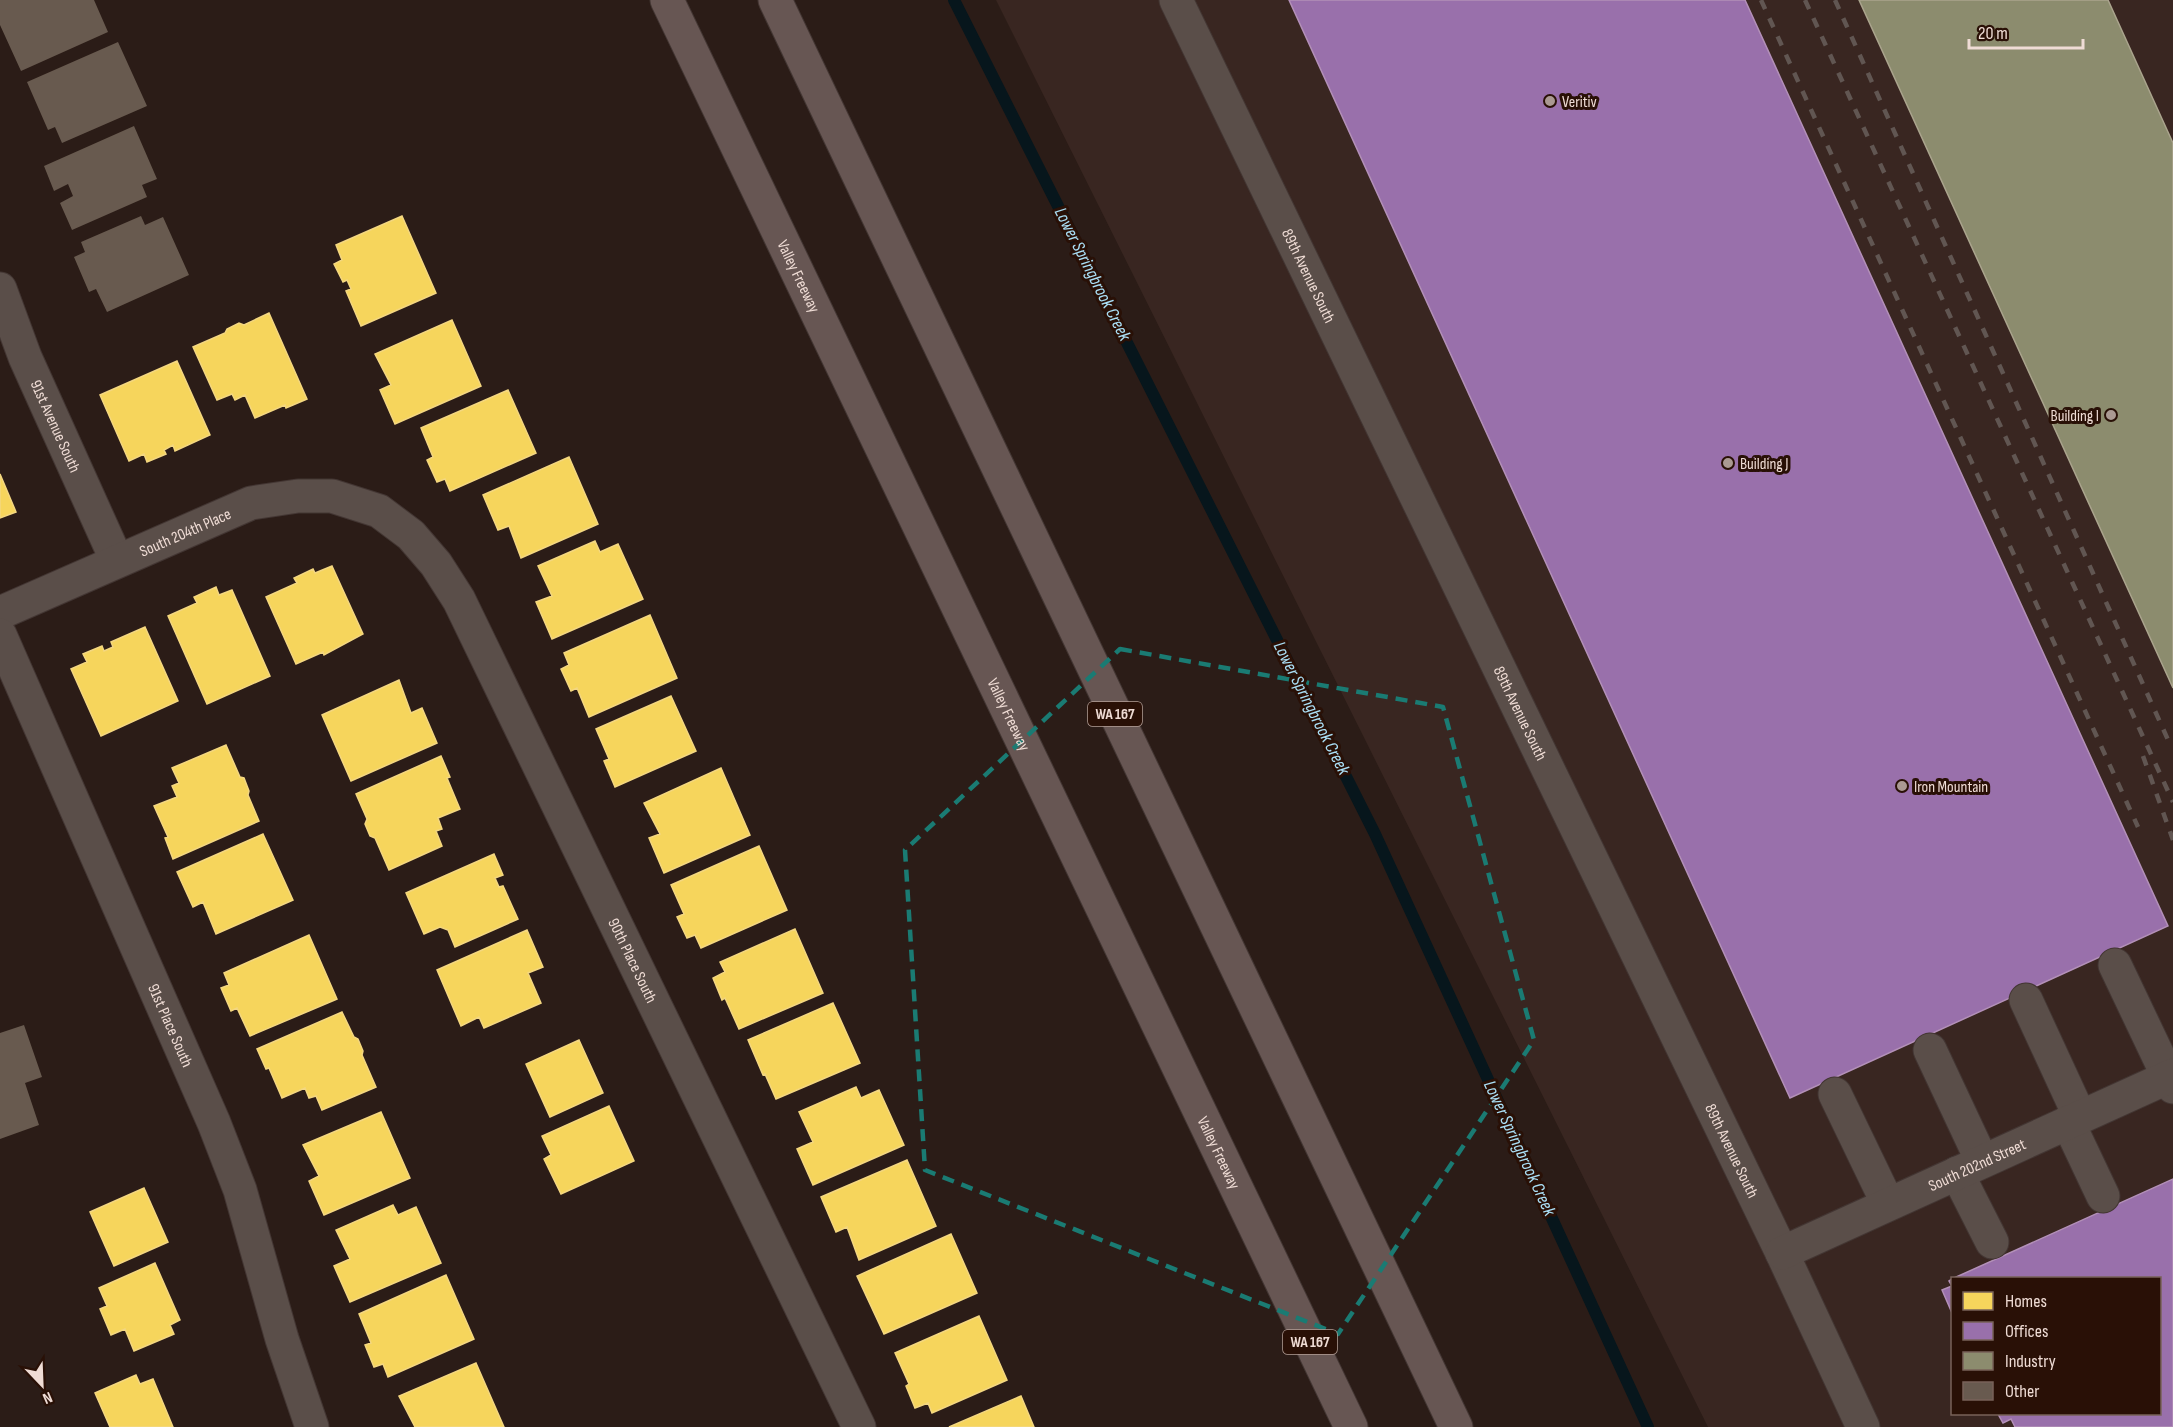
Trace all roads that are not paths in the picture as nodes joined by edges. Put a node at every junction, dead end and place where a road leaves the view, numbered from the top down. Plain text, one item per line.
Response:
1 (667, 0) edge
2 (775, 0) edge
3 (1176, 0) edge
4 (0, 288) edge
5 (379, 511) joint
6 (117, 561) junction
7 (0, 613) edge
8 (0, 635) edge
9 (2115, 965) dead end
10 (2026, 1000) dead end
11 (1930, 1050) dead end
12 (2171, 1080) edge
13 (1835, 1094) dead end
14 (2074, 1120) junction
15 (1969, 1167) junction
16 (2103, 1196) dead end
17 (1888, 1204) junction
18 (1992, 1242) dead end
19 (1782, 1252) junction
20 (312, 1427) edge
21 (859, 1427) edge
22 (1351, 1427) edge
23 (1456, 1427) edge
24 (1863, 1427) edge

1 - 22 highway, Valley Freeway / WA 167
2 - 23 highway, WA 167
3 - 19 street, 89th Avenue South
4 - 6 street, 91st Avenue South
5 - 6 street, South 204th Place
5 - 21 street, 90th Place South
6 - 7 street, South 204th Place
8 - 20 street, 91st Place South
9 - 12 street
10 - 14 street
11 - 15 street
12 - 14 street, South 202nd Street
13 - 17 street
14 - 15 street, South 202nd Street
14 - 16 street
15 - 17 street, South 202nd Street
15 - 18 street
17 - 19 street, South 202nd Street
19 - 24 street, 89th Avenue South

